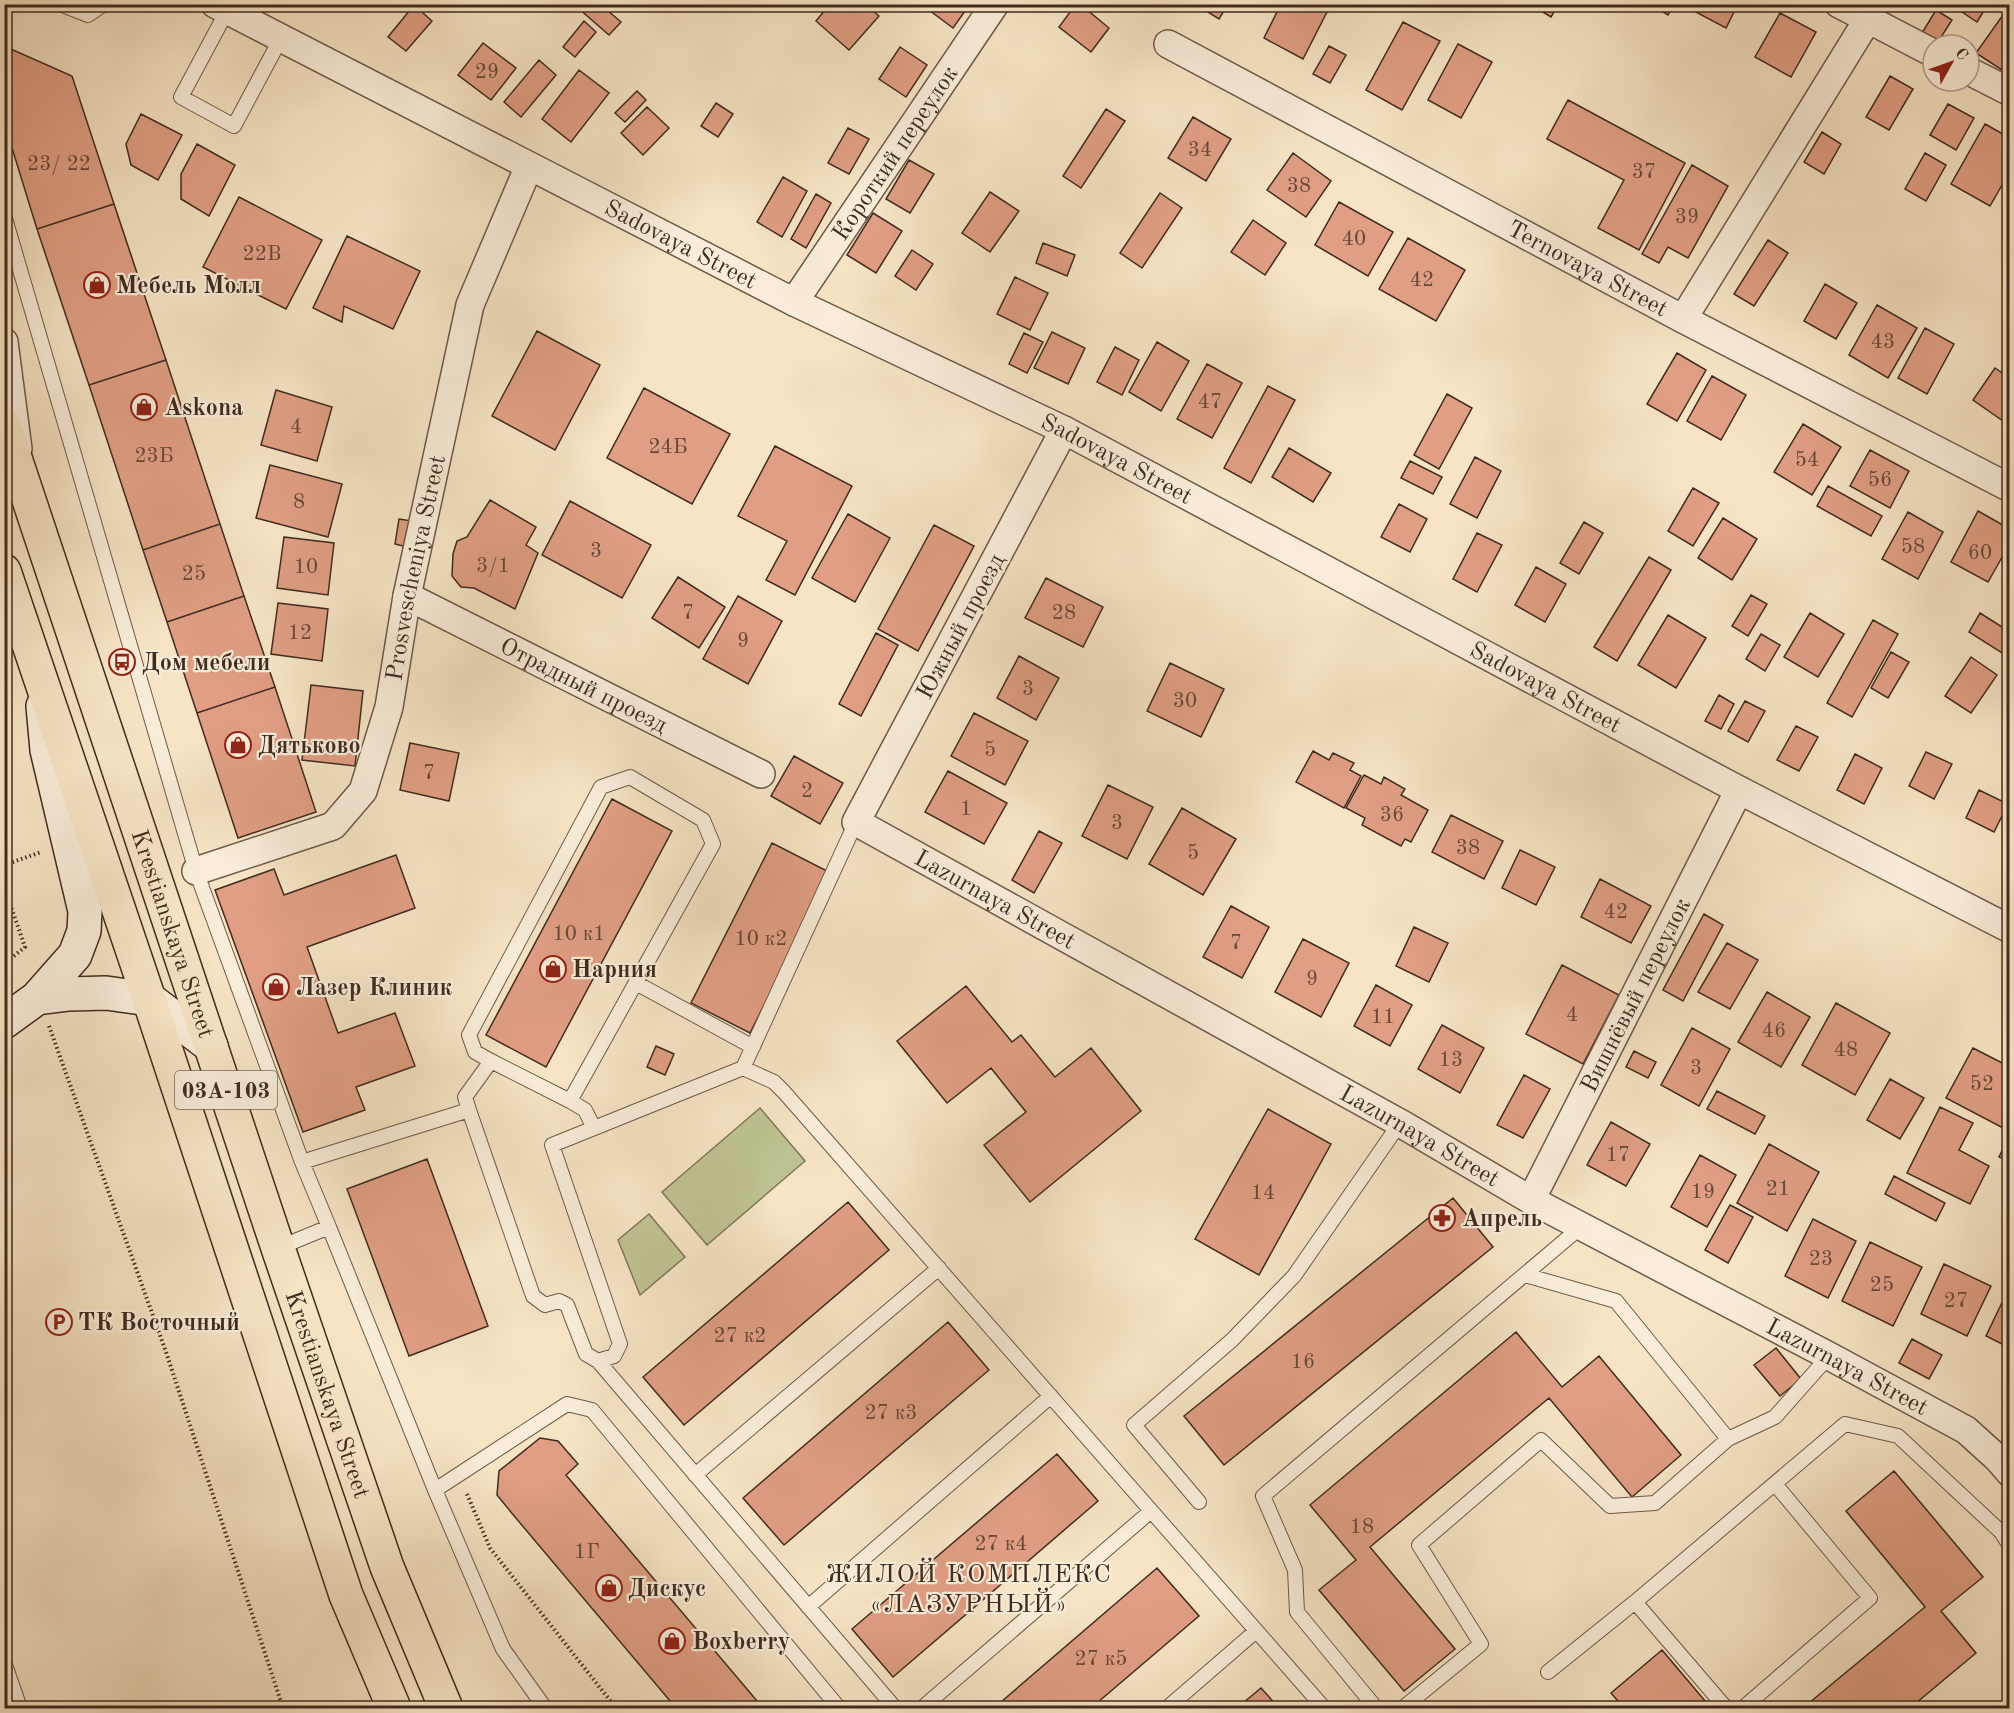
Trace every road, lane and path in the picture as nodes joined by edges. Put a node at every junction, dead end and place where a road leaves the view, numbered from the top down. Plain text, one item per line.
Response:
1 (60, 4) edge
2 (104, 4) edge
3 (995, 4) edge
4 (1839, 4) edge
5 (221, 8) edge
6 (1868, 20) junction
7 (281, 38) junction
8 (1168, 44) dead end
9 (1921, 47) edge
10 (1981, 77) edge
11 (2010, 92) edge
12 (529, 166) junction
13 (4, 215) edge
14 (794, 302) junction
15 (1683, 319) junction
16 (4, 342) edge
17 (4, 425) edge
18 (1064, 430) junction
19 (22, 480) junction
20 (2010, 488) edge
21 (4, 571) edge
22 (406, 596) junction
23 (40, 680) junction
24 (761, 774) dead end
25 (1739, 790) junction
26 (856, 822) junction
27 (196, 871) junction
28 (4, 887) edge
29 (2010, 929) edge
30 (4, 964) edge
31 (636, 983) junction
32 (149, 999) junction
33 (42, 1009) junction
34 (4, 1022) edge
35 (211, 1046) junction
36 (753, 1047) junction
37 (491, 1061) junction
38 (743, 1068) junction
39 (570, 1101) junction
40 (469, 1110) junction
41 (1400, 1123) junction
42 (594, 1128) junction
43 (302, 1162) junction
44 (1531, 1200) junction
45 (329, 1227) junction
46 (1582, 1227) junction
47 (278, 1248) junction
48 (939, 1268) junction
49 (1525, 1275) junction
50 (1829, 1356) junction
51 (598, 1361) junction
52 (1051, 1396) junction
53 (1728, 1439) junction
54 (2010, 1473) edge
55 (459, 1475) junction
56 (695, 1475) junction
57 (1775, 1484) junction
58 (435, 1490) junction
59 (1199, 1502) dead end
60 (1151, 1511) junction
61 (2010, 1546) edge
62 (1635, 1602) junction
63 (808, 1607) junction
64 (1256, 1631) junction
65 (4, 1662) edge
66 (426, 1664) junction
67 (1548, 1672) dead end
68 (20, 1708) edge
69 (283, 1708) edge
70 (394, 1708) edge
71 (426, 1708) edge
72 (446, 1708) edge
73 (545, 1708) edge
74 (616, 1708) edge
75 (839, 1708) edge
76 (895, 1708) edge
77 (922, 1708) edge
78 (1167, 1708) edge
79 (1324, 1708) edge
80 (1376, 1708) edge
81 (1403, 1708) edge
82 (1726, 1708) edge
83 (1743, 1708) edge

1 - 2 lane
3 - 14 street, Короткий переулок
4 - 6 street
5 - 7 street, Sadovaya Street
5 - 7 lane
6 - 9 street
6 - 15 street
7 - 12 street, Sadovaya Street
8 - 15 street, Ternovaya Street
10 - 11 street
12 - 14 street, Sadovaya Street
12 - 22 street, Prosvescheniya Street
13 - 27 lane
14 - 18 street, Sadovaya Street
15 - 20 street, Ternovaya Street
16 - 19 street
17 - 19 main road, Krestianskaya Street / 03А-103
18 - 25 street, Sadovaya Street
18 - 26 street, Южный проезд
19 - 35 main road, Krestianskaya Street / 03А-103
21 - 23 main road, Krestianskaya Street / 03А-103
22 - 24 street, Отрадный проезд
22 - 27 street, Prosvescheniya Street
23 - 32 main road, Krestianskaya Street / 03А-103
23 - 33 main road
25 - 29 street, Sadovaya Street
25 - 44 street, Вишнёвый переулок
26 - 36 lane
26 - 41 street, Lazurnaya Street
27 - 43 lane
28 - 30 path
31 - 36 lane
31 - 37 lane
31 - 39 lane
32 - 33 main road
32 - 35 main road
32 - 70 main road, Krestianskaya Street / 03А-103
33 - 34 main road
33 - 69 path
35 - 47 main road, Krestianskaya Street / 03А-103
36 - 38 lane
37 - 39 lane
37 - 40 lane
38 - 42 lane
38 - 48 lane
39 - 42 lane
40 - 43 lane
40 - 51 lane
41 - 44 street, Lazurnaya Street
41 - 59 lane
42 - 51 lane
43 - 45 lane
44 - 46 street, Lazurnaya Street
45 - 47 lane
45 - 58 lane
46 - 49 lane
46 - 50 street, Lazurnaya Street
47 - 66 main road, Krestianskaya Street / 03А-103
48 - 52 lane
48 - 56 lane
49 - 53 lane
49 - 80 lane
50 - 53 lane
50 - 54 street, Lazurnaya Street
51 - 56 lane
52 - 60 lane
52 - 63 lane
53 - 81 lane
55 - 58 lane
55 - 74 path
55 - 75 lane
56 - 63 lane
57 - 61 lane
57 - 62 lane
57 - 83 lane
58 - 73 lane
60 - 64 lane
60 - 77 lane
62 - 67 lane
62 - 82 lane
63 - 76 lane
64 - 78 lane
64 - 79 lane
65 - 68 lane
66 - 71 main road
66 - 72 main road, Krestianskaya Street / 03А-103

